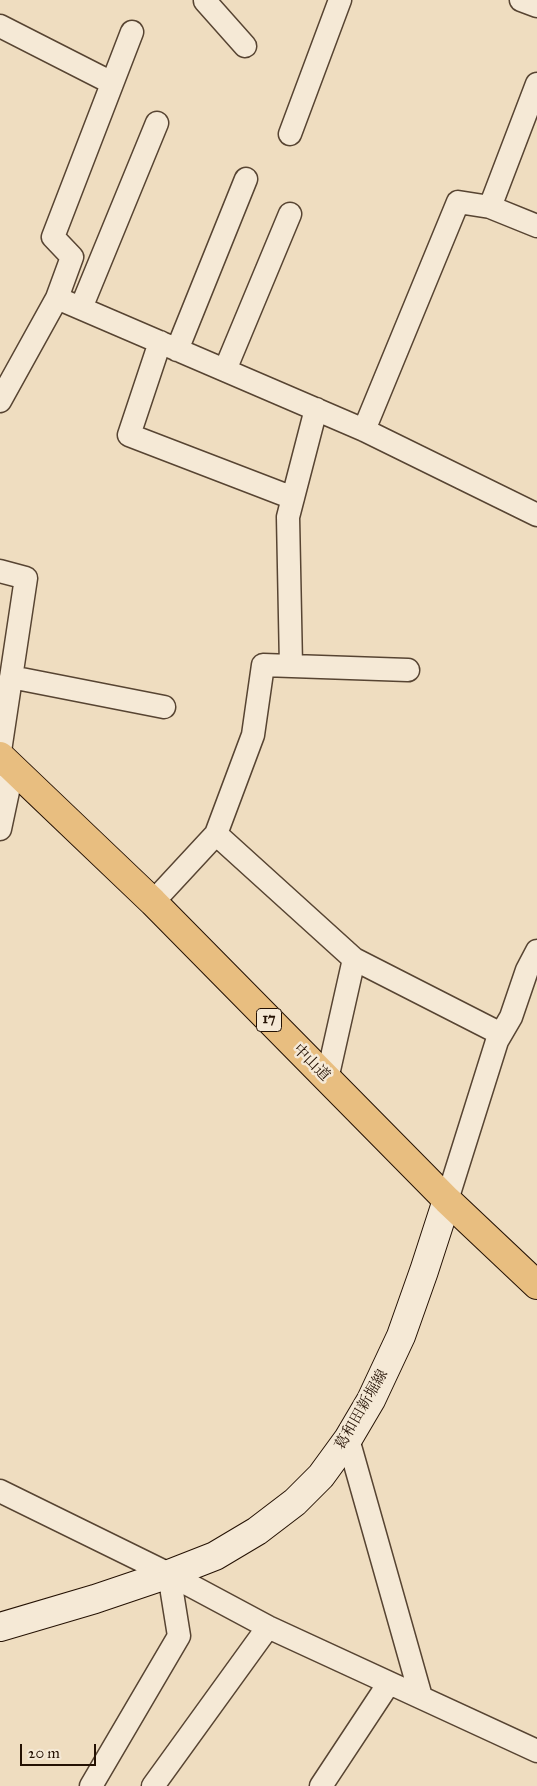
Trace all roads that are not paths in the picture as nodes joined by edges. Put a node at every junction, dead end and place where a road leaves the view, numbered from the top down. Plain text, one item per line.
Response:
1 (206, 0) edge
2 (340, 0) edge
3 (521, 0) edge
4 (537, 6) edge
5 (0, 26) edge
6 (132, 32) dead end
7 (245, 46) dead end
8 (112, 83) junction
9 (537, 84) edge
10 (157, 123) dead end
11 (290, 134) dead end
12 (246, 179) dead end
13 (490, 207) junction
14 (290, 214) dead end
15 (537, 226) edge
16 (57, 298) junction
17 (81, 308) junction
18 (169, 346) junction
19 (225, 370) junction
20 (0, 401) edge
21 (316, 409) junction
22 (364, 430) junction
23 (293, 498) junction
24 (537, 514) edge
25 (0, 571) edge
26 (291, 666) junction
27 (408, 670) dead end
28 (11, 677) junction
29 (164, 707) dead end
30 (4, 758) edge
31 (0, 829) edge
32 (216, 834) junction
33 (153, 902) junction
34 (537, 951) edge
35 (354, 959) junction
36 (501, 1034) junction
37 (327, 1079) junction
38 (447, 1200) junction
39 (537, 1286) edge
40 (348, 1439) junction
41 (0, 1491) edge
42 (170, 1574) junction
43 (0, 1627) edge
44 (268, 1627) junction
45 (388, 1683) junction
46 (421, 1697) junction
47 (537, 1751) edge
48 (91, 1786) edge
49 (153, 1786) edge
50 (321, 1786) edge

1 - 7 street
2 - 11 street
3 - 4 street
5 - 8 street
6 - 8 street
8 - 16 street
9 - 13 street
10 - 17 street
12 - 18 street
13 - 15 street
13 - 22 street
14 - 19 street
16 - 17 street
16 - 20 street
17 - 18 street
18 - 19 street
18 - 23 street
19 - 21 street
21 - 22 street
21 - 23 street
22 - 24 street
23 - 26 street
25 - 28 street
26 - 27 street
26 - 32 street
28 - 29 street
28 - 30 street
30 - 31 street
30 - 33 highway, 中山道 / 17
32 - 33 street
32 - 35 street
33 - 37 highway, 中山道 / 17
34 - 36 street
35 - 36 street
35 - 37 street
36 - 38 street
37 - 38 highway, 中山道 / 17
38 - 39 highway, 中山道 / 17
38 - 40 main road, 葛和田新堀線
40 - 42 main road, 葛和田新堀線
40 - 46 street
41 - 42 street
42 - 43 main road, 葛和田新堀線
42 - 44 street
42 - 48 street
44 - 45 street
44 - 49 street
45 - 46 street
45 - 50 street
46 - 47 street

